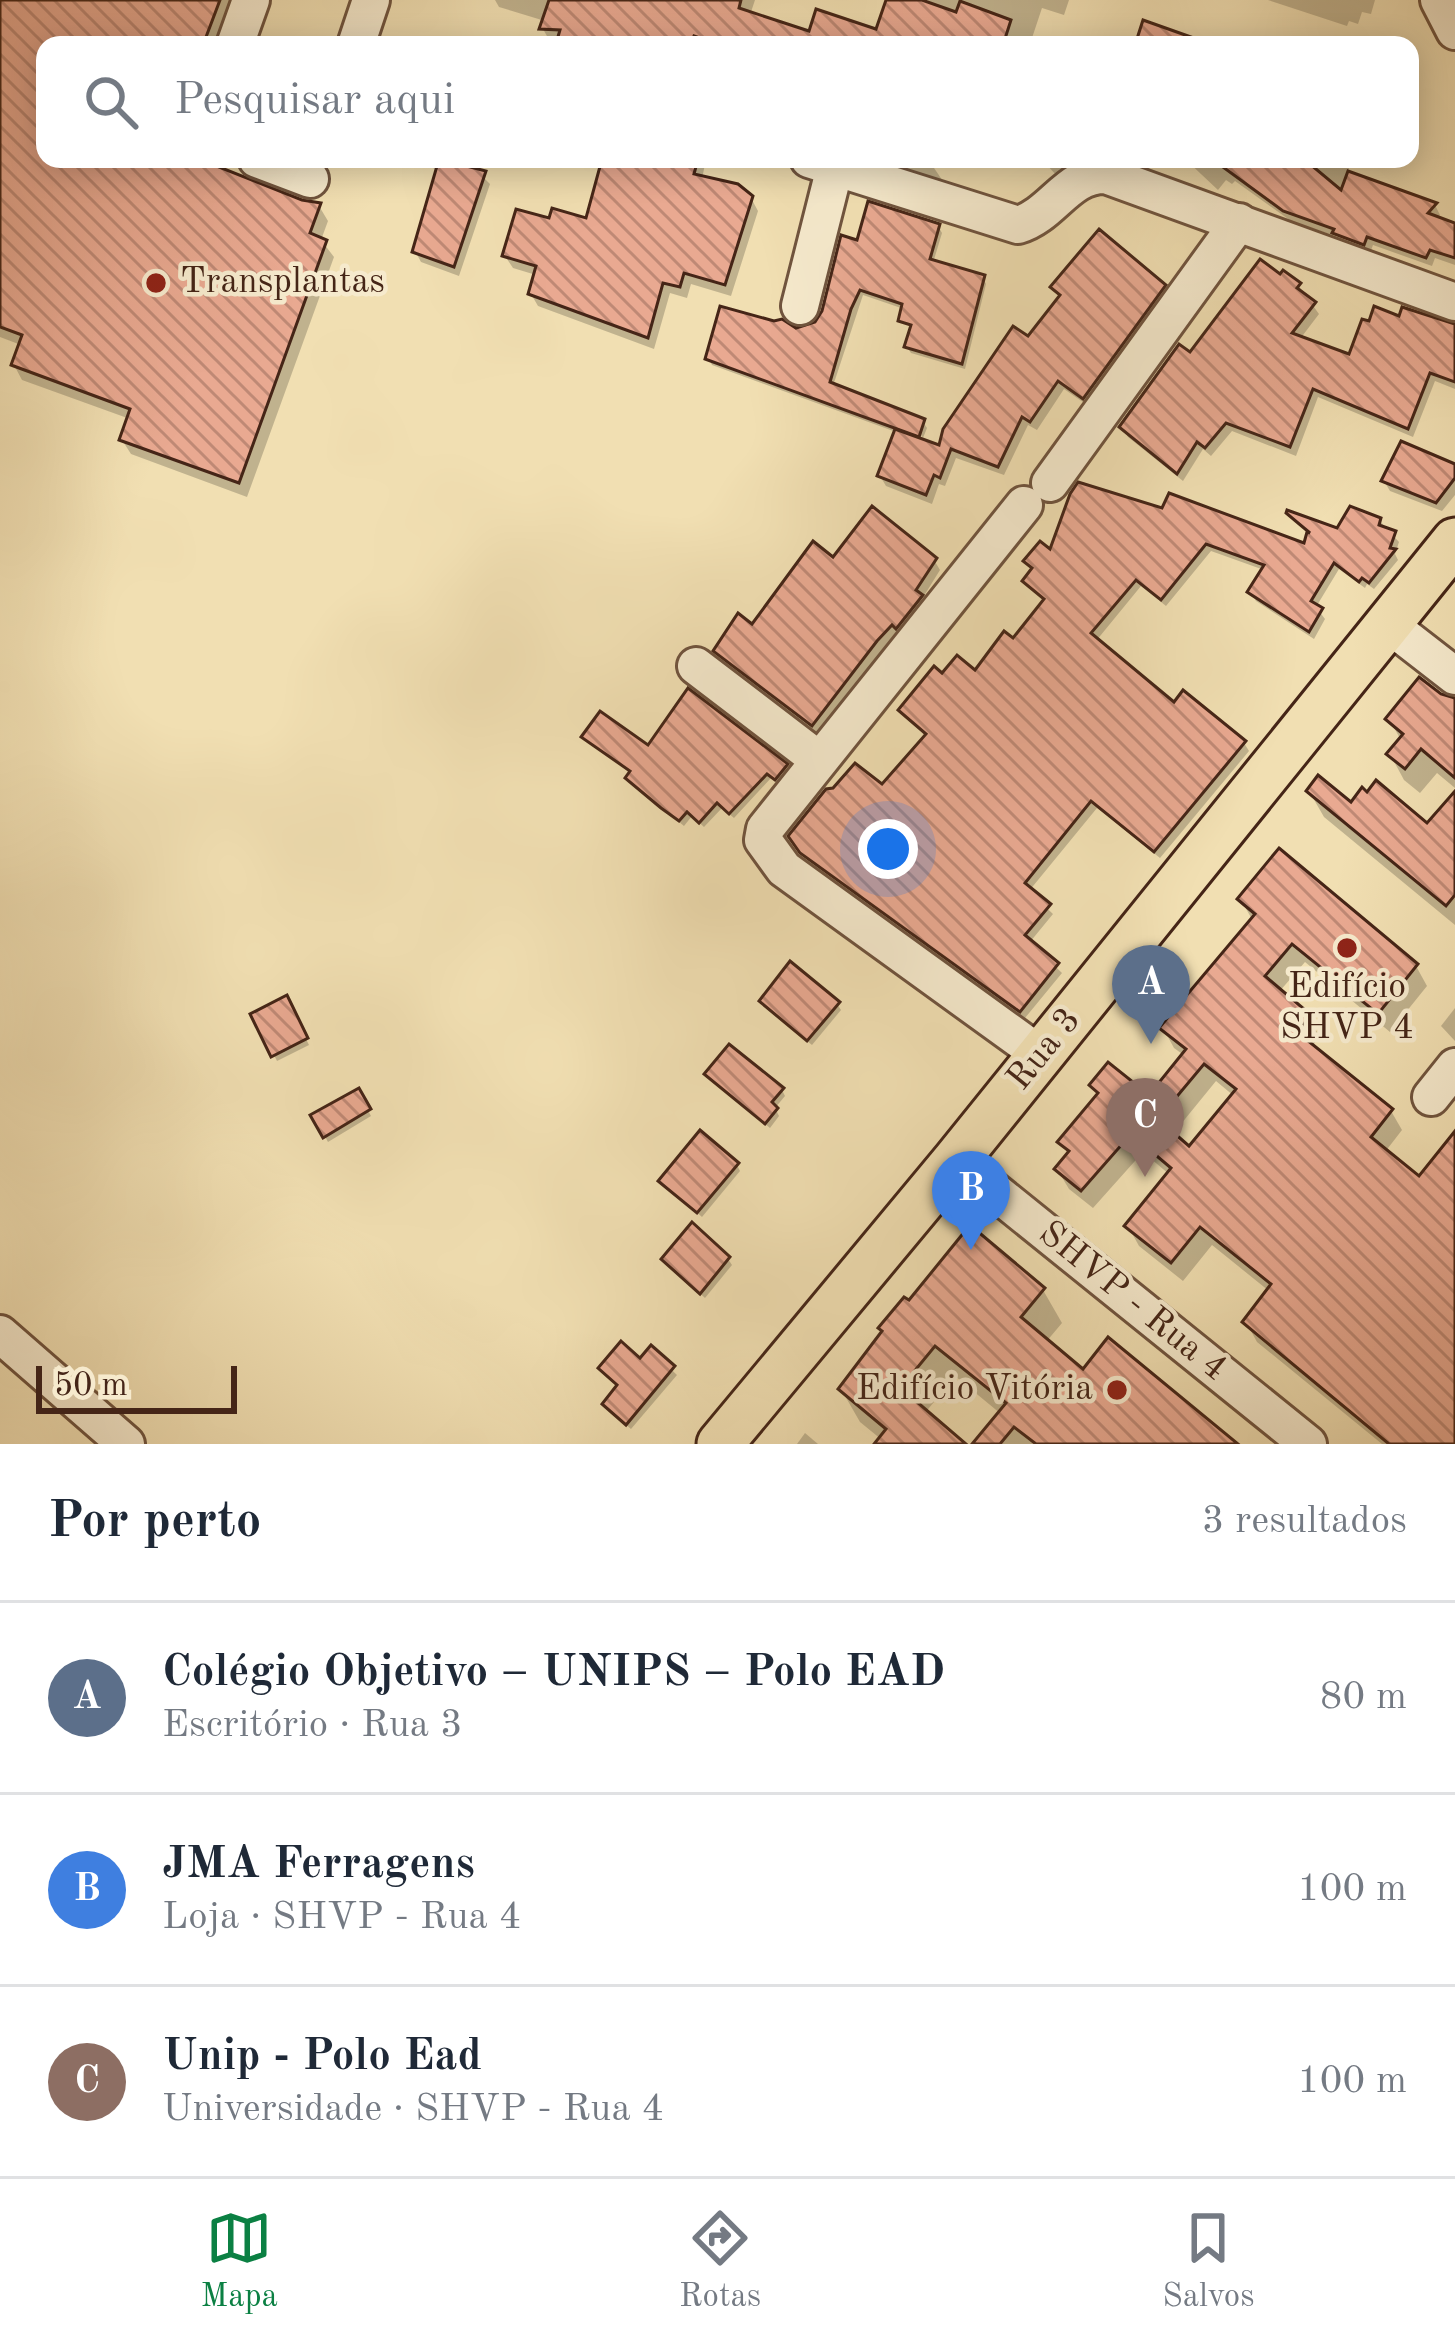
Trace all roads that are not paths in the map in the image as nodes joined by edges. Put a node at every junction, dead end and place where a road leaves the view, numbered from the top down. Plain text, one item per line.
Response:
1 (251, 0) edge
2 (371, 0) edge
3 (1439, 0) edge
4 (1455, 31) edge
5 (238, 36) edge
6 (359, 36) edge
7 (280, 168) edge
8 (821, 168) edge
9 (838, 168) edge
10 (309, 179) edge
11 (1239, 223) junction
12 (1455, 302) edge
13 (800, 306) dead end
14 (1455, 541) edge
15 (1388, 624) junction
16 (697, 666) dead end
17 (1455, 676) edge
18 (819, 760) junction
19 (1041, 1055) junction
20 (1455, 1067) edge
21 (1431, 1097) dead end
22 (956, 1160) junction
23 (0, 1334) edge
24 (735, 1439) edge
25 (126, 1444) edge
26 (1308, 1444) edge

1 - 5 street
2 - 6 street
3 - 4 street
7 - 10 street
8 - 13 street
9 - 11 street
11 - 12 street
11 - 18 street
14 - 15 main road, Rua 3
15 - 17 street
15 - 19 main road, Rua 3
16 - 18 street
18 - 19 street
19 - 22 main road, Rua 3
20 - 21 street
22 - 24 main road, Rua 3
22 - 26 street, SHVP - Rua 4
23 - 25 street

